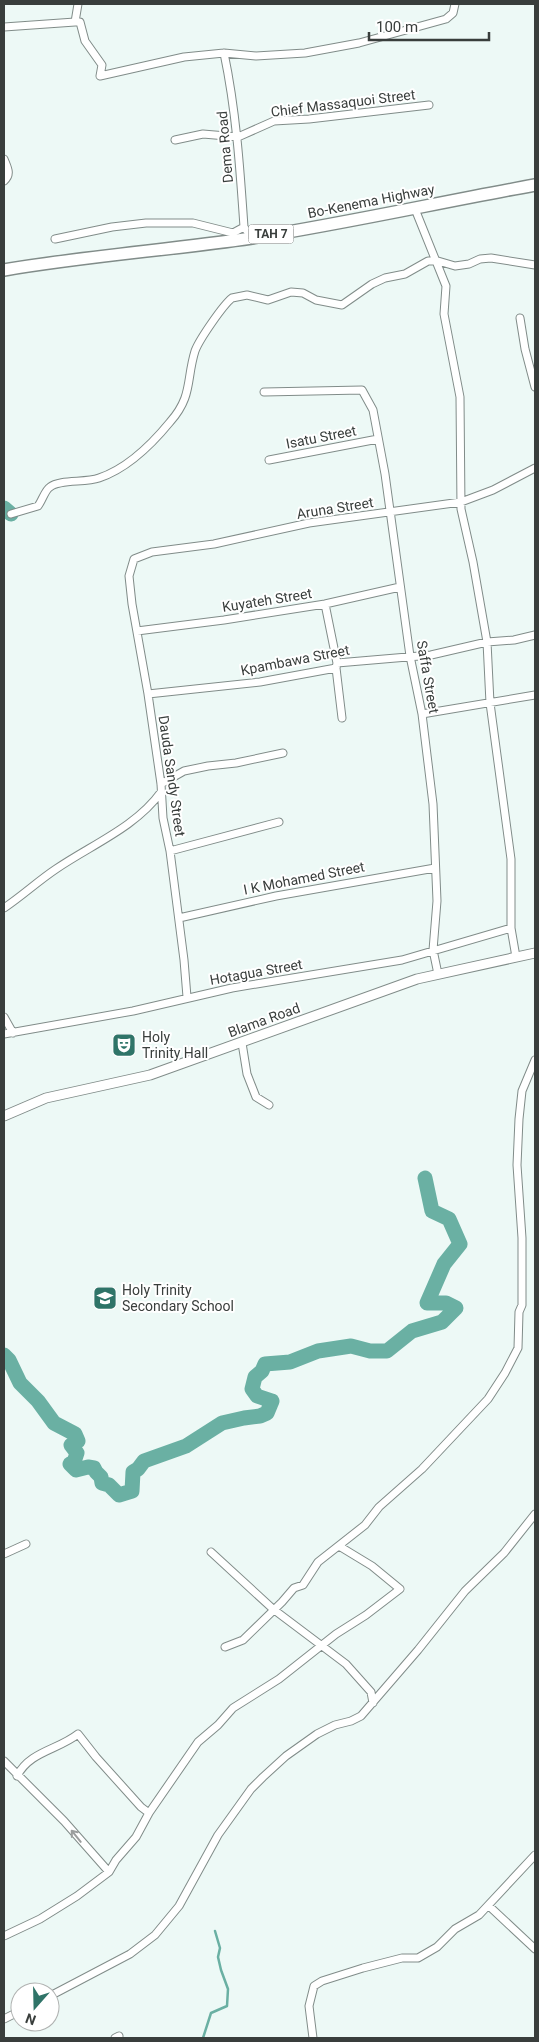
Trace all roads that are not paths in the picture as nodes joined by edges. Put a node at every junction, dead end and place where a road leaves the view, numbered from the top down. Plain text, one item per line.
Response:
1 (78, 4) edge
2 (455, 4) edge
3 (75, 22) junction
4 (4, 27) edge
5 (224, 53) junction
6 (428, 105) dead end
7 (238, 137) junction
8 (174, 140) dead end
9 (4, 159) edge
10 (4, 181) edge
11 (535, 184) edge
12 (415, 209) junction
13 (244, 227) junction
14 (252, 238) junction
15 (55, 239) dead end
16 (435, 261) junction
17 (535, 264) edge
18 (4, 270) edge
19 (520, 318) dead end
20 (535, 386) edge
21 (264, 392) dead end
22 (378, 439) junction
23 (269, 460) dead end
24 (535, 468) edge
25 (461, 502) junction
26 (389, 512) junction
27 (11, 514) dead end
28 (134, 559) joint
29 (400, 587) junction
30 (325, 604) junction
31 (136, 631) junction
32 (535, 635) edge
33 (488, 642) junction
34 (410, 656) junction
35 (336, 665) junction
36 (148, 694) junction
37 (535, 695) edge
38 (490, 703) junction
39 (422, 714) junction
40 (342, 718) dead end
41 (284, 753) dead end
42 (161, 788) junction
43 (279, 822) dead end
44 (170, 851) junction
45 (435, 868) junction
46 (4, 908) edge
47 (179, 918) junction
48 (512, 928) junction
49 (433, 950) junction
50 (535, 954) edge
51 (516, 957) junction
52 (438, 974) junction
53 (187, 998) junction
54 (4, 1017) edge
55 (13, 1032) junction
56 (4, 1034) edge
57 (242, 1043) junction
58 (535, 1060) edge
59 (269, 1105) dead end
60 (4, 1116) edge
61 (535, 1514) edge
62 (26, 1544) dead end
63 (340, 1546) junction
64 (211, 1552) dead end
65 (4, 1554) edge
66 (273, 1609) junction
67 (225, 1647) dead end
68 (322, 1647) junction
69 (373, 1703) junction
70 (4, 1761) edge
71 (17, 1776) junction
72 (149, 1813) junction
73 (535, 1855) edge
74 (109, 1872) junction
75 (489, 1906) junction
76 (4, 1936) edge
77 (535, 1949) edge
78 (60, 1991) edge
79 (314, 2038) edge

1 - 3 street
2 - 5 street
3 - 4 street
3 - 5 street
5 - 7 street, Dema Road
6 - 7 street, Chief Massaquoi Street
7 - 8 street, Chief Massaquoi Street
7 - 13 street, Dema Road
9 - 10 street
11 - 12 highway, Bo-Kenema Highway / TAH 7
12 - 14 highway, Bo-Kenema Highway / TAH 7
12 - 16 street
13 - 14 street
13 - 15 street
14 - 18 highway, Bo-Kenema Highway / TAH 7
16 - 17 street
16 - 25 street
16 - 27 street
19 - 20 street
21 - 22 street, Saffa Street
22 - 23 street, Isatu Street
22 - 26 street, Saffa Street
24 - 25 street, Aruna Street
25 - 26 street, Aruna Street
25 - 33 street
26 - 28 street, Aruna Street
26 - 29 street, Saffa Street
28 - 31 street, Dauda Sandy Street
29 - 30 street, Kuyateh Street
29 - 34 street, Saffa Street
30 - 31 street, Kuyateh Street
30 - 35 street
31 - 36 street, Dauda Sandy Street
32 - 33 street, Kpambawa Street
33 - 34 street, Kpambawa Street
33 - 38 street
34 - 35 street, Kpambawa Street
34 - 39 street, Saffa Street
35 - 36 street, Kpambawa Street
35 - 40 street
36 - 42 street, Dauda Sandy Street
37 - 38 street
38 - 39 street
38 - 48 street
39 - 45 street, Saffa Street
41 - 42 street
42 - 44 street, Dauda Sandy Street
42 - 46 street
43 - 44 street
44 - 47 street, Dauda Sandy Street
45 - 47 street, I K Mohamed Street
45 - 49 street, Saffa Street
47 - 53 street, Dauda Sandy Street
48 - 49 street, Hotagua Street
48 - 51 street
49 - 52 street, Saffa Street
49 - 53 street, Hotagua Street
50 - 51 street, Blama Road
51 - 52 street, Blama Road
52 - 57 street, Blama Road
53 - 55 street, Hotagua Street
54 - 55 street
55 - 56 street, Hotagua Street
57 - 59 street
57 - 60 street, Blama Road
58 - 63 street
61 - 69 street
62 - 65 street
63 - 66 street
63 - 68 street
64 - 66 street
66 - 67 street
66 - 68 street
68 - 69 street
68 - 72 street
69 - 78 street
70 - 71 street
71 - 72 street
74 -> 71 street
72 - 74 street
73 - 75 street
74 - 76 street
75 - 77 street
75 - 79 street

